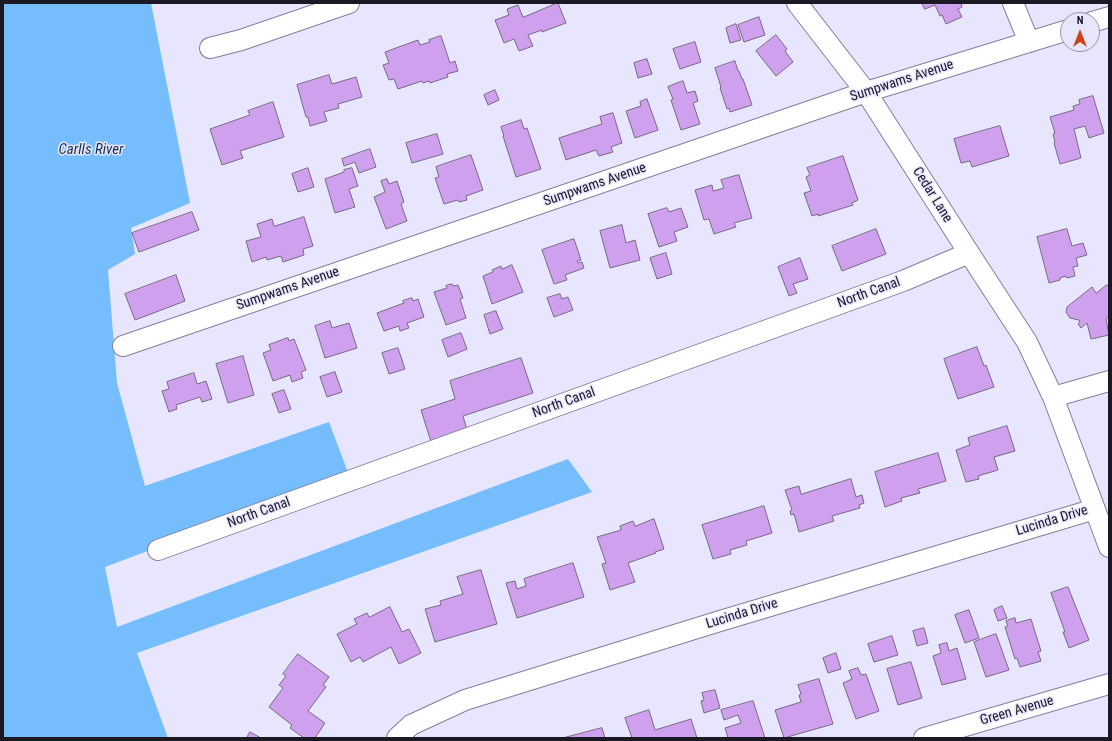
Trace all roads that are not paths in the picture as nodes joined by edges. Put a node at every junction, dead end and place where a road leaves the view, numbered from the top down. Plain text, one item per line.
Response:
1 (349, 3) edge
2 (797, 3) edge
3 (1013, 3) edge
4 (1060, 32) edge
5 (1029, 42) junction
6 (210, 48) dead end
7 (866, 92) junction
8 (969, 253) junction
9 (123, 346) dead end
10 (1109, 381) edge
11 (1053, 397) junction
12 (1095, 508) junction
13 (1109, 546) edge
14 (158, 550) dead end
15 (1109, 684) edge
16 (397, 738) edge
17 (924, 738) edge

1 - 6 street
2 - 7 street, Cedar Lane
3 - 5 street
4 - 5 street, Sumpwams Avenue
5 - 7 street, Sumpwams Avenue
7 - 8 street, Cedar Lane
7 - 9 street, Sumpwams Avenue
8 - 11 street, Cedar Lane
8 - 14 street, North Canal
10 - 11 street
11 - 12 street, Cedar Lane
12 - 13 street, Cedar Lane
12 - 16 street, Lucinda Drive
15 - 17 street, Green Avenue

